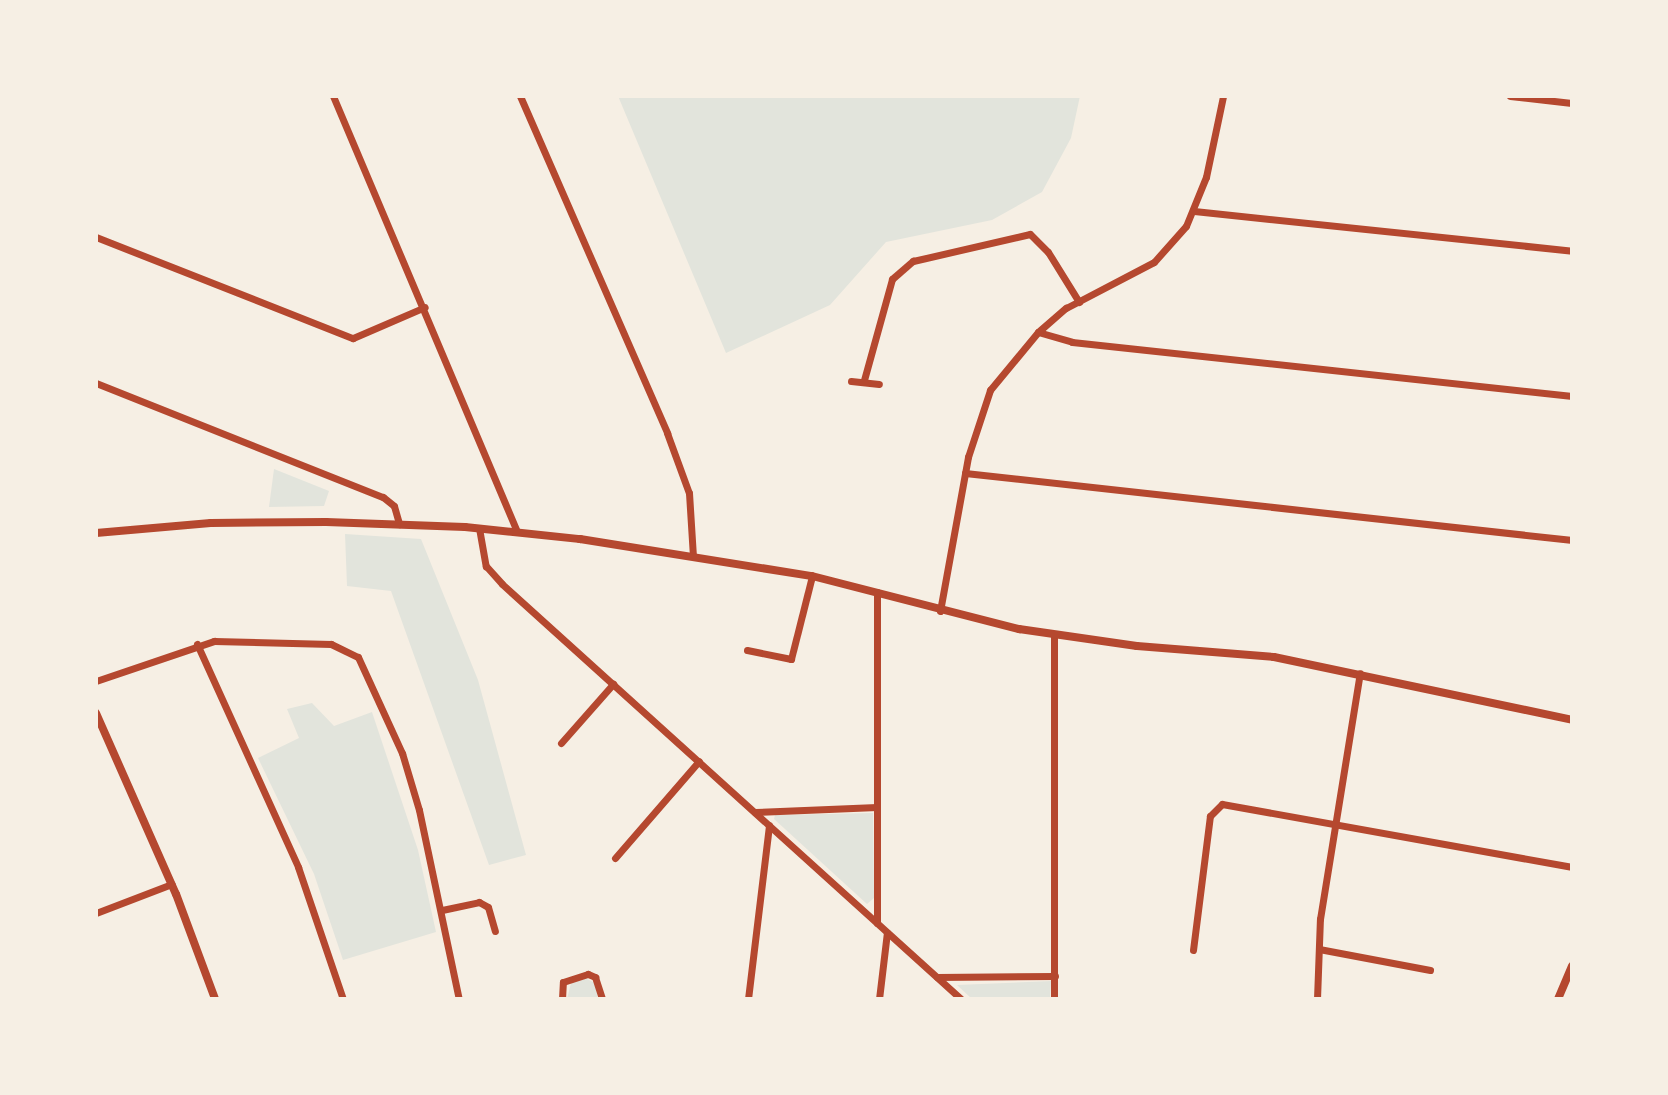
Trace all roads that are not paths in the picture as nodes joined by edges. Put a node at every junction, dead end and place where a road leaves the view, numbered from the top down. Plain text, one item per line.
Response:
1 (333, 96) edge
2 (520, 96) edge
3 (1223, 96) edge
4 (1510, 96) edge
5 (1572, 103) edge
6 (1194, 211) junction
7 (96, 237) edge
8 (1572, 251) edge
9 (1079, 302) junction
10 (425, 307) junction
11 (1038, 332) junction
12 (864, 380) junction
13 (851, 381) dead end
14 (96, 383) edge
15 (879, 384) dead end
16 (1572, 396) edge
17 (965, 473) junction
18 (399, 524) junction
19 (479, 528) junction
20 (517, 531) junction
21 (96, 533) edge
22 (1572, 540) edge
23 (693, 556) junction
24 (812, 576) junction
25 (877, 592) junction
26 (940, 611) junction
27 (1054, 635) junction
28 (197, 644) junction
29 (747, 650) dead end
30 (1360, 673) junction
31 (96, 681) edge
32 (613, 684) junction
33 (96, 713) edge
34 (1572, 720) edge
35 (561, 743) dead end
36 (699, 761) junction
37 (877, 807) junction
38 (754, 812) junction
39 (1335, 823) junction
40 (769, 825) junction
41 (615, 858) dead end
42 (1572, 867) edge
43 (172, 884) junction
44 (442, 910) junction
45 (96, 913) edge
46 (877, 923) junction
47 (495, 931) dead end
48 (887, 932) junction
49 (1319, 949) junction
50 (1193, 950) dead end
51 (1572, 966) edge
52 (1430, 970) dead end
53 (1055, 976) junction
54 (937, 977) junction
55 (215, 999) edge
56 (343, 999) edge
57 (459, 999) edge
58 (562, 999) edge
59 (602, 999) edge
60 (748, 999) edge
61 (879, 999) edge
62 (961, 999) edge
63 (1054, 999) edge
64 (1317, 999) edge
65 (1558, 999) edge

1 - 10 street
2 - 23 street
3 - 6 street
4 - 5 street
6 - 8 street
6 - 9 street
7 - 10 street
9 - 11 street
9 - 12 street
10 - 20 street
11 - 16 street
11 - 17 street
12 - 13 street
12 - 15 street
14 - 18 street
17 - 22 street
17 - 26 street
18 - 19 street
18 - 21 street
19 - 20 street
19 - 32 street
20 - 23 street
23 - 24 street
24 - 25 street
24 - 29 street
25 - 26 street
25 - 37 street
26 - 27 street
27 - 30 street
27 - 53 street
28 - 31 street
28 - 44 street
28 - 56 street
30 - 34 street
30 - 39 street
32 - 35 street
32 - 36 street
33 - 43 street
36 - 38 street
36 - 41 street
37 - 38 street
37 - 46 street
38 - 40 street
39 - 42 street
39 - 49 street
39 - 50 street
40 - 46 street
40 - 60 street
43 - 45 street
43 - 55 street
44 - 47 street
44 - 57 street
46 - 48 street
48 - 54 street
48 - 61 street
49 - 52 street
49 - 64 street
51 - 65 street
53 - 54 street
53 - 63 street
54 - 62 street
58 - 59 street

